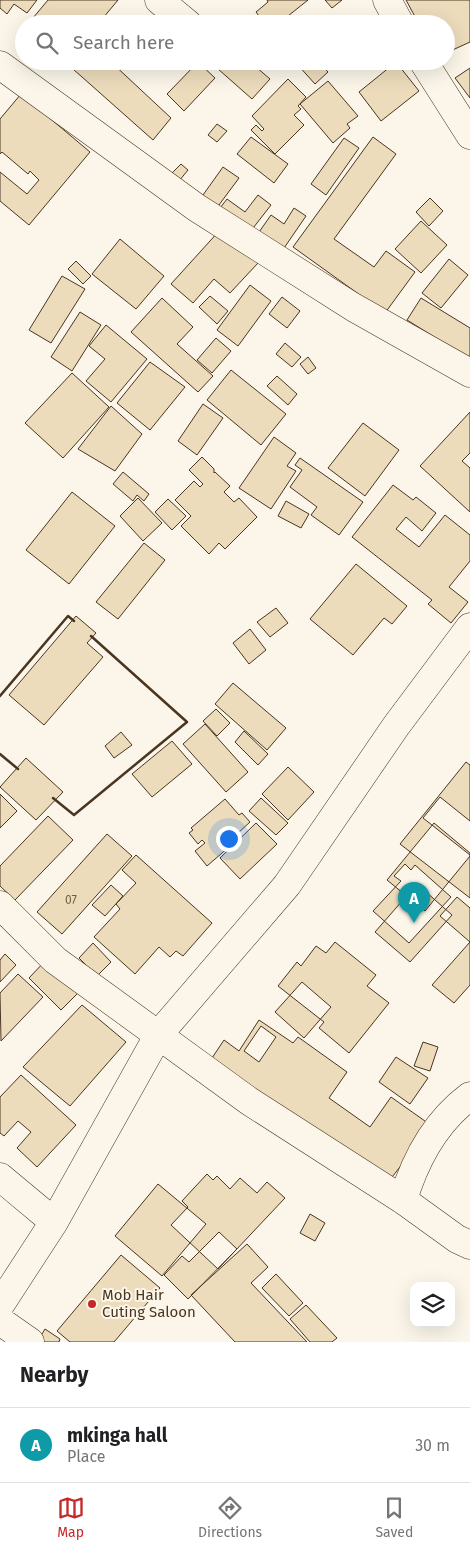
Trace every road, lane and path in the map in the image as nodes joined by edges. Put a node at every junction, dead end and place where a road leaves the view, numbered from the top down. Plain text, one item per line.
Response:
1 (160, 0) edge
2 (387, 0) edge
3 (178, 15) edge
4 (395, 15) edge
5 (0, 65) edge
6 (429, 70) edge
7 (470, 134) edge
8 (470, 373) edge
9 (470, 627) edge
10 (0, 905) edge
11 (159, 1034) junction
12 (470, 1096) edge
13 (0, 1177) edge
14 (403, 1200) junction
15 (54, 1222) junction
16 (470, 1244) edge
17 (0, 1305) edge
18 (0, 1321) edge
19 (30, 1342) edge

1 - 3 street
2 - 4 street
5 - 8 street
6 - 7 street
9 - 11 street
10 - 11 street
11 - 14 street
11 - 15 street
12 - 14 street
13 - 15 street
14 - 16 street
15 - 17 street
18 - 19 street

